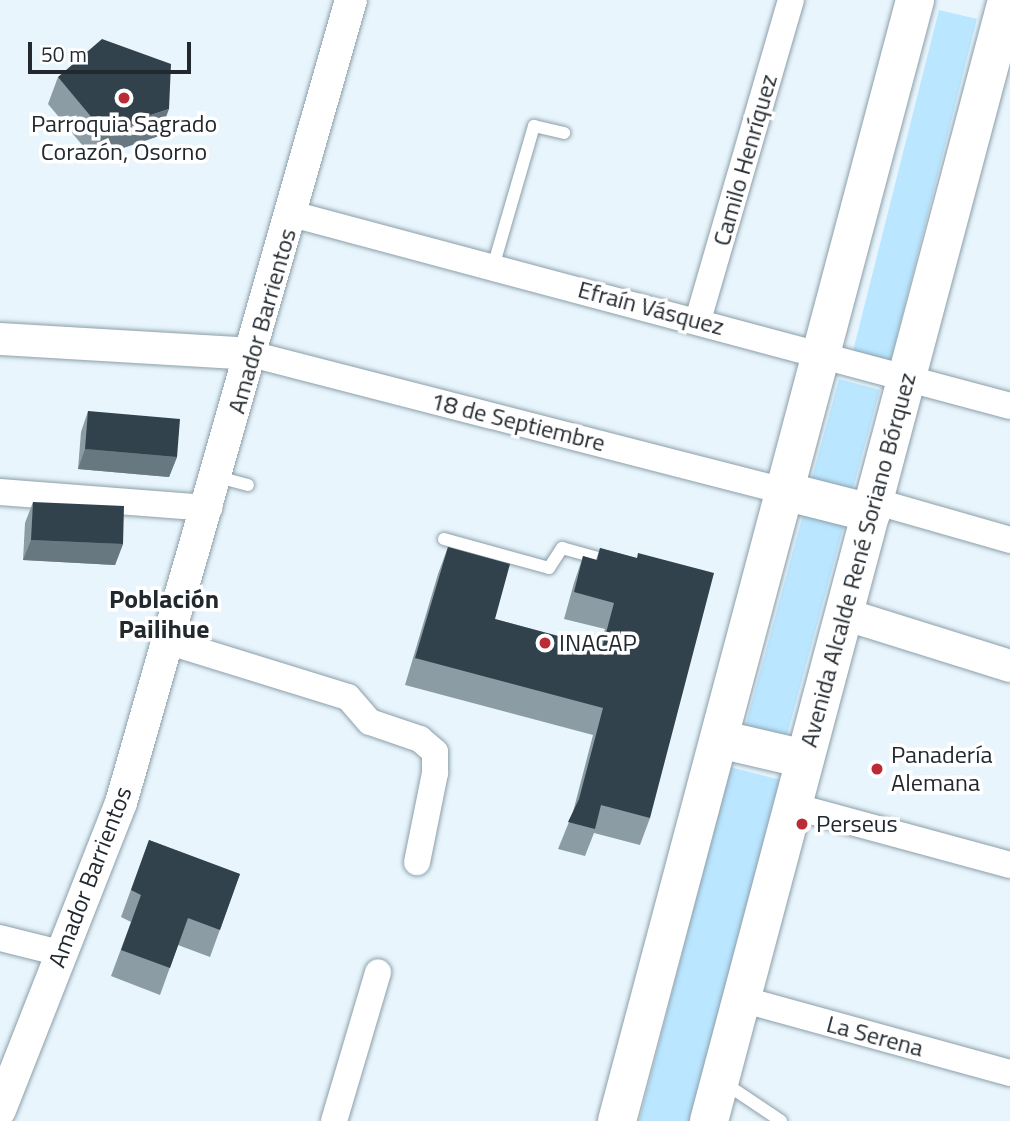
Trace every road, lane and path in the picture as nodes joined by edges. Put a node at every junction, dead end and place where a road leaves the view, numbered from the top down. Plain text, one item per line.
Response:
1 (351, 0) edge
2 (791, 0) edge
3 (915, 0) edge
4 (1003, 3) edge
5 (564, 133) dead end
6 (292, 214) junction
7 (493, 267) junction
8 (698, 320) junction
9 (0, 339) edge
10 (251, 354) junction
11 (821, 354) junction
12 (907, 377) junction
13 (1010, 406) edge
14 (784, 491) junction
15 (0, 492) edge
16 (872, 507) junction
17 (209, 508) junction
18 (444, 539) dead end
19 (1010, 540) edge
20 (618, 564) edge
21 (844, 614) junction
22 (170, 642) junction
23 (1010, 666) edge
24 (719, 739) junction
25 (805, 760) junction
26 (793, 806) junction
27 (417, 862) dead end
28 (1010, 866) edge
29 (0, 938) edge
30 (60, 953) junction
31 (378, 972) dead end
32 (741, 999) junction
33 (1010, 1073) edge
34 (720, 1080) junction
35 (0, 1110) edge
36 (334, 1121) edge
37 (617, 1121) edge
38 (709, 1121) edge
39 (781, 1121) edge

1 - 6 street, Amador Barrientos
2 - 8 street, Camilo Henríquez
3 - 11 main road
4 - 12 main road, Avenida Alcalde René Soriano Bórquez
5 - 7 lane
6 - 7 street, Efraín Vásquez
6 - 10 street, Amador Barrientos
7 - 8 street, Efraín Vásquez
8 - 11 street, Efraín Vásquez
9 - 10 street
10 - 14 street, 18 de Septiembre
10 - 17 street, Amador Barrientos
11 - 12 street, Efraín Vásquez
11 - 14 main road
12 - 13 street, Efraín Vásquez
12 - 16 main road, Avenida Alcalde René Soriano Bórquez
14 - 16 main road
14 - 24 main road
15 - 17 street
16 - 19 street
16 - 21 main road, Avenida Alcalde René Soriano Bórquez
17 - 22 street, Amador Barrientos
18 - 20 lane
21 - 23 street
21 - 25 main road, Avenida Alcalde René Soriano Bórquez
22 - 27 street
22 - 30 street, Amador Barrientos
24 - 25 main road
24 - 37 main road
25 - 26 main road, Avenida Alcalde René Soriano Bórquez
26 - 28 street
26 - 32 main road, Avenida Alcalde René Soriano Bórquez
29 - 30 street
30 - 35 street, Amador Barrientos
31 - 36 street
32 - 33 street, La Serena
32 - 34 main road, Avenida Alcalde René Soriano Bórquez
34 - 38 main road, Avenida Alcalde René Soriano Bórquez
34 - 39 lane

